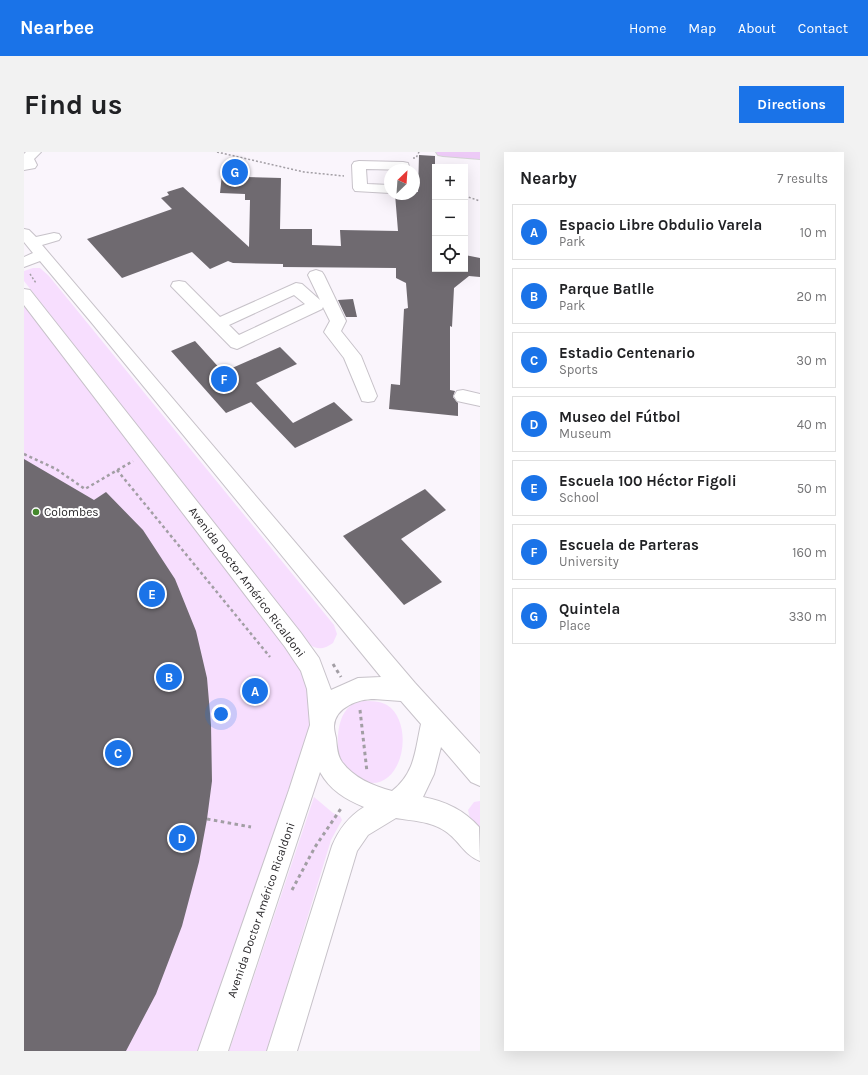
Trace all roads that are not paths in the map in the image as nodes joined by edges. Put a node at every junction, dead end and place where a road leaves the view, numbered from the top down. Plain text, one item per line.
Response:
1 (34, 152) edge
2 (391, 152) edge
3 (443, 152) edge
4 (460, 153) edge
5 (480, 155) edge
6 (396, 164) edge
7 (24, 166) edge
8 (384, 167) edge
9 (384, 189) edge
10 (54, 237) dead end
11 (33, 244) edge
12 (26, 261) edge
13 (316, 275) dead end
14 (179, 286) dead end
15 (32, 291) edge
16 (218, 324) junction
17 (368, 396) dead end
18 (463, 396) dead end
19 (480, 400) edge
20 (407, 691) junction
21 (434, 721) junction
22 (322, 725) junction
23 (480, 772) edge
24 (396, 805) junction
25 (480, 848) edge
26 (213, 1051) edge
27 (282, 1051) edge

1 - 7 street
2 - 6 street
3 - 4 main road
4 - 5 main road
8 - 9 street
10 - 11 street
11 - 12 street
11 - 20 street
13 - 17 street
14 - 16 street
15 - 22 street, Avenida Doctor Américo Ricaldoni
16 - 16 street
18 - 19 street
20 - 21 street
20 - 22 street
21 - 23 street
21 - 24 street
22 - 24 street
22 - 26 street, Avenida Doctor Américo Ricaldoni
24 - 25 street
24 - 27 street

